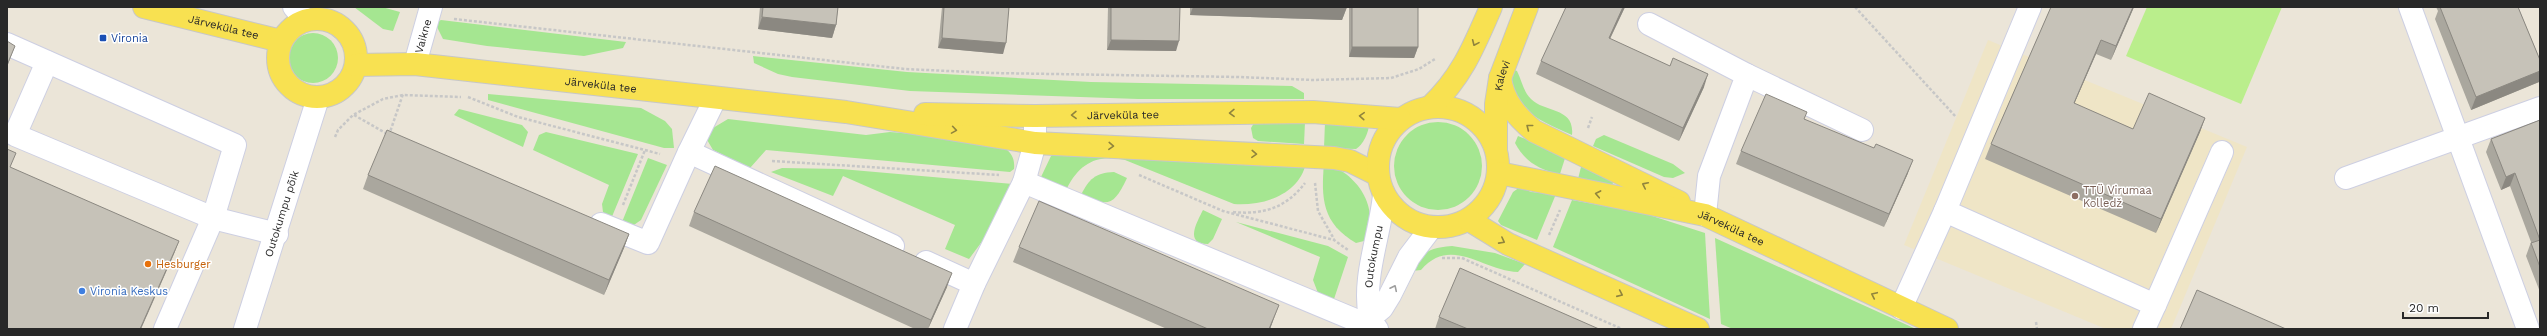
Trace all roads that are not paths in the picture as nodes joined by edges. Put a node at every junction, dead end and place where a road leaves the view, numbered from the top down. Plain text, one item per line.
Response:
1 (144, 7) edge
2 (1491, 7) edge
3 (1527, 7) edge
4 (2030, 7) edge
5 (2410, 7) edge
6 (429, 12) edge
7 (299, 14) edge
8 (1649, 24) dead end
9 (281, 41) junction
10 (7, 44) edge
11 (47, 62) junction
12 (415, 64) junction
13 (356, 65) junction
14 (1747, 75) junction
15 (1500, 78) junction
16 (318, 98) junction
17 (715, 99) junction
18 (1430, 107) junction
19 (2540, 108) edge
20 (846, 112) junction
21 (1035, 116) junction
22 (1400, 119) junction
23 (1862, 130) dead end
24 (2457, 138) junction
25 (1035, 143) junction
26 (1496, 149) junction
27 (689, 152) junction
28 (2222, 152) dead end
29 (1499, 173) junction
30 (2346, 178) dead end
31 (1024, 182) junction
32 (1381, 185) junction
33 (1944, 211) junction
34 (1705, 215) junction
35 (584, 217) edge
36 (213, 218) junction
37 (1469, 220) junction
38 (1432, 228) junction
39 (277, 234) junction
40 (974, 284) junction
41 (2155, 306) junction
42 (1901, 308) junction
43 (1370, 325) edge
44 (2540, 325) edge
45 (165, 329) edge
46 (245, 329) edge
47 (955, 329) edge
48 (1698, 329) edge
49 (1947, 329) edge
50 (2144, 329) edge
51 (2529, 329) edge

1 - 9 main road, Järveküla tee
2 -> 18 main road
3 - 15 main road, Kalevi
4 - 33 street
5 - 24 street
6 - 12 street, Vaikne
7 - 9 main road
7 - 13 main road
8 - 14 street
9 - 16 main road
10 - 11 street
11 - 36 street
11 - 36 street
12 - 13 main road, Järveküla tee
12 - 17 main road, Järveküla tee
13 - 16 main road
14 - 23 street
14 - 34 street
15 - 26 main road, Kalevi
34 -> 15 main road
16 - 39 street, Outokumpu põik
17 - 20 main road, Järveküla tee
17 - 27 street
18 - 22 main road
18 - 26 main road
19 - 24 street
20 - 21 main road, Järveküla tee
20 -> 25 main road, Järveküla tee
22 -> 21 main road, Järveküla tee
21 - 25 street
22 - 32 main road
24 - 30 street
24 - 51 street
25 - 31 street
25 -> 32 main road, Järveküla tee
26 - 29 main road
27 - 35 street
27 - 40 street
28 - 41 street
34 -> 29 main road, Järveküla tee
29 - 37 main road
31 - 40 street
31 - 43 street
32 - 38 main road
32 - 43 street, Outokumpu
33 - 41 street
33 - 42 street
42 -> 34 main road, Järveküla tee
36 - 39 street
36 - 45 street
37 - 38 main road
37 -> 48 main road
43 -> 38 street, Outokumpu
39 - 46 street, Outokumpu põik
40 - 47 street
41 - 50 street
42 - 49 main road, Järveküla tee
44 - 51 street

